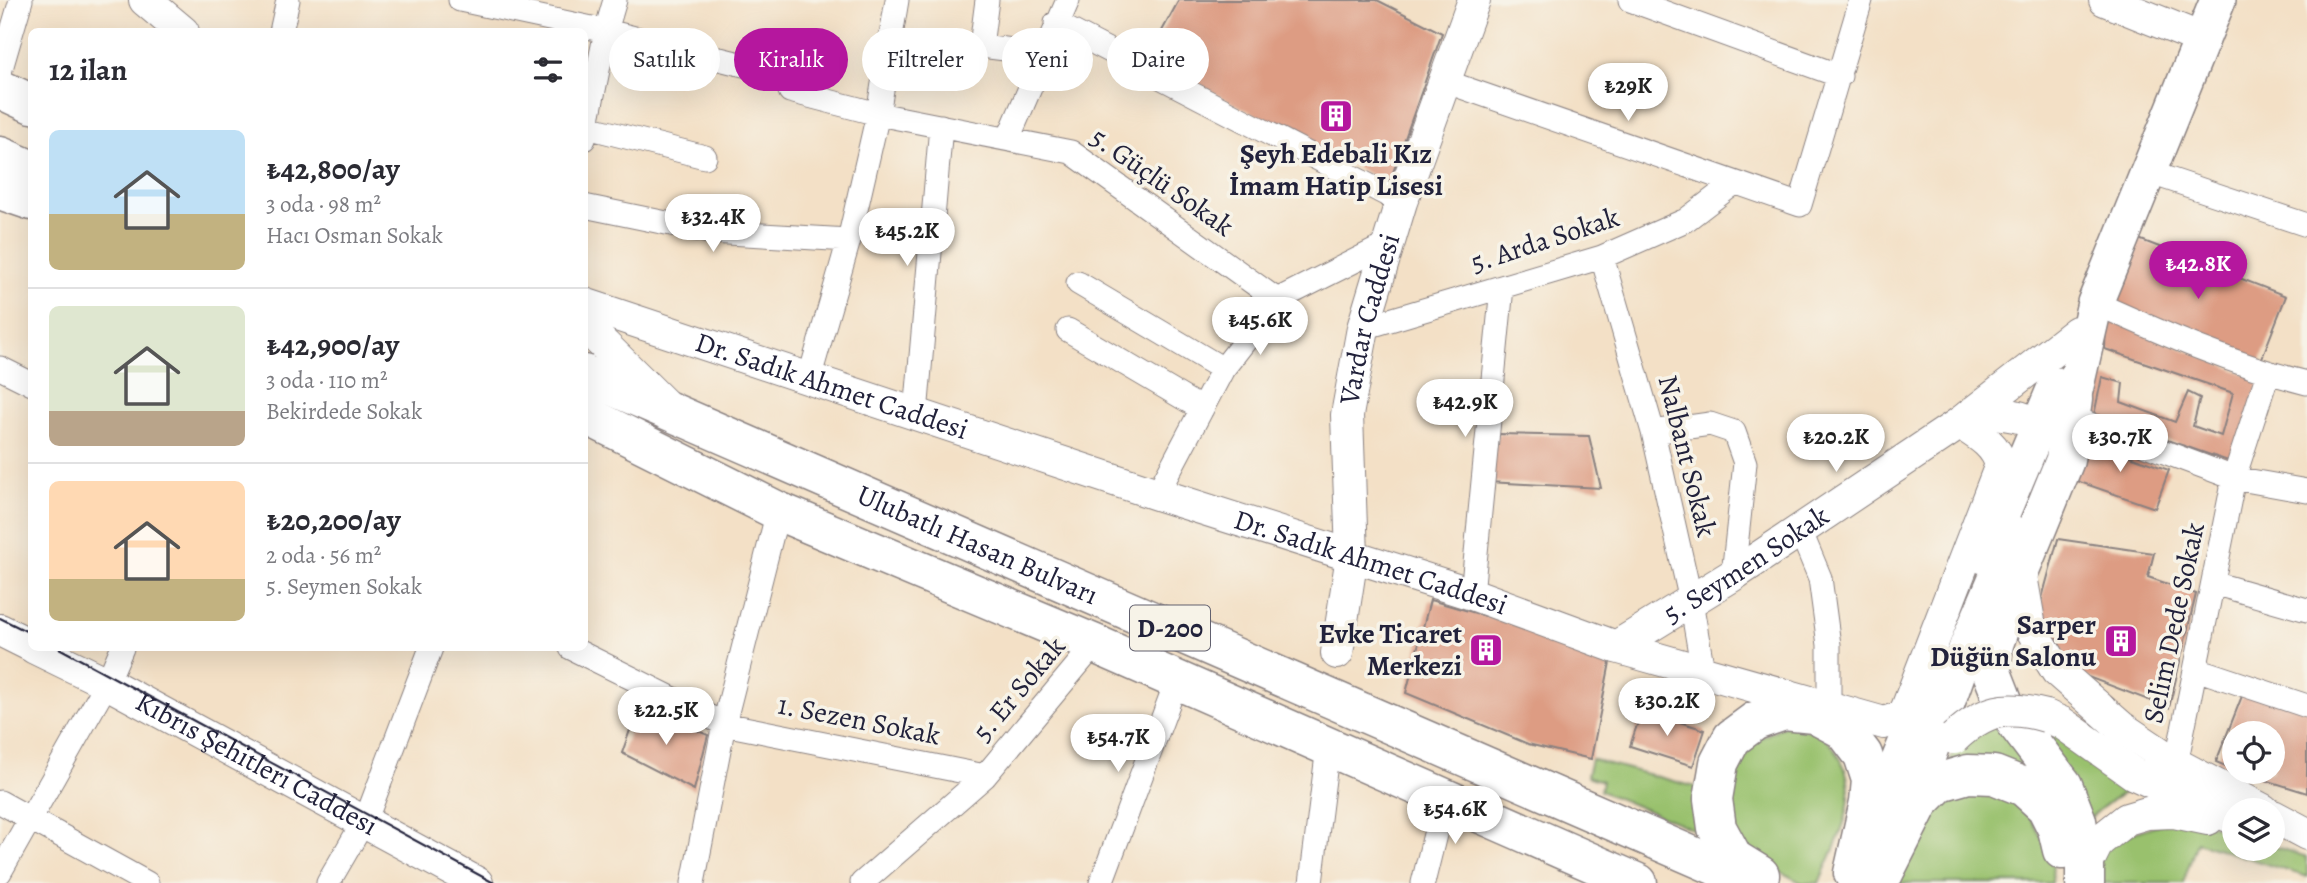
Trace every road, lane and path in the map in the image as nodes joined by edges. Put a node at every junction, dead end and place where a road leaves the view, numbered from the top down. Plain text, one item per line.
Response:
1 (21, 0) edge
2 (145, 0) edge
3 (288, 0) edge
4 (460, 0) edge
5 (615, 0) edge
6 (897, 0) edge
7 (987, 0) edge
8 (1068, 0) edge
9 (1474, 0) edge
10 (1630, 0) edge
11 (1861, 0) edge
12 (2105, 0) edge
13 (2218, 0) edge
14 (1056, 23) junction
15 (178, 28) edge
16 (282, 28) edge
17 (1054, 28) edge
18 (606, 31) junction
19 (2202, 39) junction
20 (1002, 49) edge
21 (734, 63) edge
22 (0, 72) edge
23 (1840, 76) junction
24 (1444, 81) junction
25 (0, 89) edge
26 (790, 91) dead end
27 (1029, 91) edge
28 (28, 102) edge
29 (878, 114) junction
30 (0, 117) edge
31 (588, 123) edge
32 (941, 126) junction
33 (28, 129) edge
34 (588, 133) edge
35 (1008, 139) junction
36 (0, 156) edge
37 (705, 157) dead end
38 (28, 168) edge
39 (2148, 172) junction
40 (1733, 184) junction
41 (0, 190) edge
42 (28, 200) edge
43 (1401, 202) junction
44 (588, 207) edge
45 (2307, 225) edge
46 (849, 240) junction
47 (1388, 244) junction
48 (1602, 257) junction
49 (1078, 284) dead end
50 (1502, 287) junction
51 (1277, 299) junction
52 (588, 305) edge
53 (2086, 317) junction
54 (1363, 328) junction
55 (588, 329) edge
56 (1068, 330) dead end
57 (0, 368) edge
58 (1223, 369) junction
59 (2268, 373) junction
60 (588, 376) edge
61 (809, 379) junction
62 (28, 382) edge
63 (2307, 383) edge
64 (1202, 409) junction
65 (671, 411) junction
66 (916, 414) junction
67 (2061, 414) junction
68 (588, 416) edge
69 (1965, 419) junction
70 (1653, 432) junction
71 (2234, 478) junction
72 (2307, 491) edge
73 (1157, 494) junction
74 (778, 511) junction
75 (1800, 530) junction
76 (1352, 556) junction
77 (2020, 570) junction
78 (1733, 575) junction
79 (2213, 583) junction
80 (1472, 594) junction
81 (1691, 601) junction
82 (2307, 610) edge
83 (0, 630) edge
84 (28, 644) edge
85 (1095, 644) junction
86 (1616, 647) junction
87 (41, 651) edge
88 (121, 651) edge
89 (430, 651) edge
90 (577, 651) edge
91 (1336, 653) dead end
92 (2196, 669) junction
93 (1703, 671) junction
94 (1177, 680) junction
95 (107, 683) junction
96 (2307, 706) edge
97 (1829, 707) junction
98 (724, 724) junction
99 (1328, 747) junction
100 (2176, 764) junction
101 (985, 776) junction
102 (1918, 786) junction
103 (1444, 798) junction
104 (2240, 798) edge
105 (0, 802) edge
106 (2222, 813) edge
107 (30, 820) junction
108 (364, 822) junction
109 (2285, 822) edge
110 (2222, 823) edge
111 (2307, 834) edge
112 (2285, 840) edge
113 (2307, 846) edge
114 (0, 872) edge
115 (2079, 878) edge
116 (1860, 880) edge
117 (147, 883) edge
118 (328, 883) edge
119 (477, 883) edge
120 (693, 883) edge
121 (862, 883) edge
122 (1101, 883) edge
123 (1311, 883) edge
124 (1423, 883) edge
125 (1639, 883) edge
126 (1755, 883) edge
127 (1774, 883) edge

1 - 22 street
2 - 15 street
3 - 16 street
4 - 18 street
5 - 18 street
6 - 29 street
7 - 20 street
8 - 14 street
9 - 24 street, Vardar Caddesi
10 - 23 street
11 - 23 street
12 - 19 street
13 - 19 main road
14 - 17 street
14 - 43 street
18 - 21 street
18 - 31 street
19 - 39 main road
23 - 40 street
24 - 40 street
24 - 43 street, Vardar Caddesi
25 - 28 highway
26 - 29 street, 5. Güçlü Sokak
27 - 35 street
29 - 32 street, 5. Güçlü Sokak
29 - 46 street
30 - 33 highway
32 - 35 street, 5. Güçlü Sokak
32 - 66 street
34 - 37 street
35 - 51 street, 5. Güçlü Sokak
36 - 38 highway
39 - 45 street
39 - 53 main road
40 - 48 street, 5. Arda Sokak
41 - 42 highway
43 - 47 street, Vardar Caddesi
44 - 46 street
46 - 61 street
47 - 51 street
47 - 54 street, Vardar Caddesi
48 - 50 street, 5. Arda Sokak
48 - 70 street, Nalbant Sokak
49 - 58 street
50 - 54 street, 5. Arda Sokak
50 - 80 street
51 - 58 street
52 - 61 street, Dr. Sadık Ahmet Caddesi
53 - 59 street
53 - 67 main road
53 - 69 street, 5. Seymen Sokak
54 - 76 street, Vardar Caddesi
55 - 65 street
56 - 64 street
57 - 62 street
58 - 64 street
59 - 63 street
59 - 71 street, Selim Dede Sokak
60 - 65 highway, Ulubatlı Hasan Bulvarı / D-200
61 - 66 street, Dr. Sadık Ahmet Caddesi
64 - 73 street
65 - 126 highway, Ulubatlı Hasan Bulvarı / D-200
66 - 73 street, Dr. Sadık Ahmet Caddesi
67 - 69 street
67 - 71 street
67 - 77 highway
67 - 102 main road
67 - 116 main road
68 - 74 highway, Ulubatlı Hasan Bulvarı / D-200
69 - 75 street, 5. Seymen Sokak
69 - 97 street, Dr. Sadık Ahmet Caddesi
70 - 78 street
70 - 81 street, Nalbant Sokak
71 - 72 street
71 - 79 street, Selim Dede Sokak
73 - 76 street, Dr. Sadık Ahmet Caddesi
74 - 85 highway, Ulubatlı Hasan Bulvarı / D-200
74 - 98 street
75 - 78 street, 5. Seymen Sokak
75 - 97 street
76 - 80 street, Dr. Sadık Ahmet Caddesi
76 - 91 street, Vardar Caddesi
77 - 100 street
77 - 115 highway
78 - 81 street, 5. Seymen Sokak
79 - 82 street
79 - 92 street, Selim Dede Sokak
80 - 86 street, Dr. Sadık Ahmet Caddesi
81 - 86 street, 5. Seymen Sokak
81 - 93 street, Nalbant Sokak
83 - 84 street, Kıbrıs Şehitleri Caddesi
85 - 94 highway, Ulubatlı Hasan Bulvarı / D-200
85 - 101 street, 5. Er Sokak
86 - 93 street, Dr. Sadık Ahmet Caddesi
87 - 95 street, Kıbrıs Şehitleri Caddesi
88 - 95 street
89 - 108 street
90 - 98 street, 1. Sezen Sokak
92 - 96 street
92 - 100 street, Selim Dede Sokak
93 - 97 street, Dr. Sadık Ahmet Caddesi
94 - 99 highway, Ulubatlı Hasan Bulvarı / D-200
94 - 122 street
95 - 107 street
95 - 108 street, Kıbrıs Şehitleri Caddesi
98 - 101 street, 1. Sezen Sokak
98 - 120 street
99 - 103 highway, Ulubatlı Hasan Bulvarı / D-200
99 - 123 street
100 - 104 street
101 - 121 street, 5. Er Sokak
102 - 106 street, bridge
102 - 116 main road
103 - 124 street
103 - 125 highway, Ulubatlı Hasan Bulvarı / D-200
105 - 107 street
107 - 114 street
107 - 117 street
108 - 118 street
108 - 119 street, Kıbrıs Şehitleri Caddesi
109 - 111 street
110 - 115 street
112 - 113 street
115 - 116 highway
116 - 127 highway

